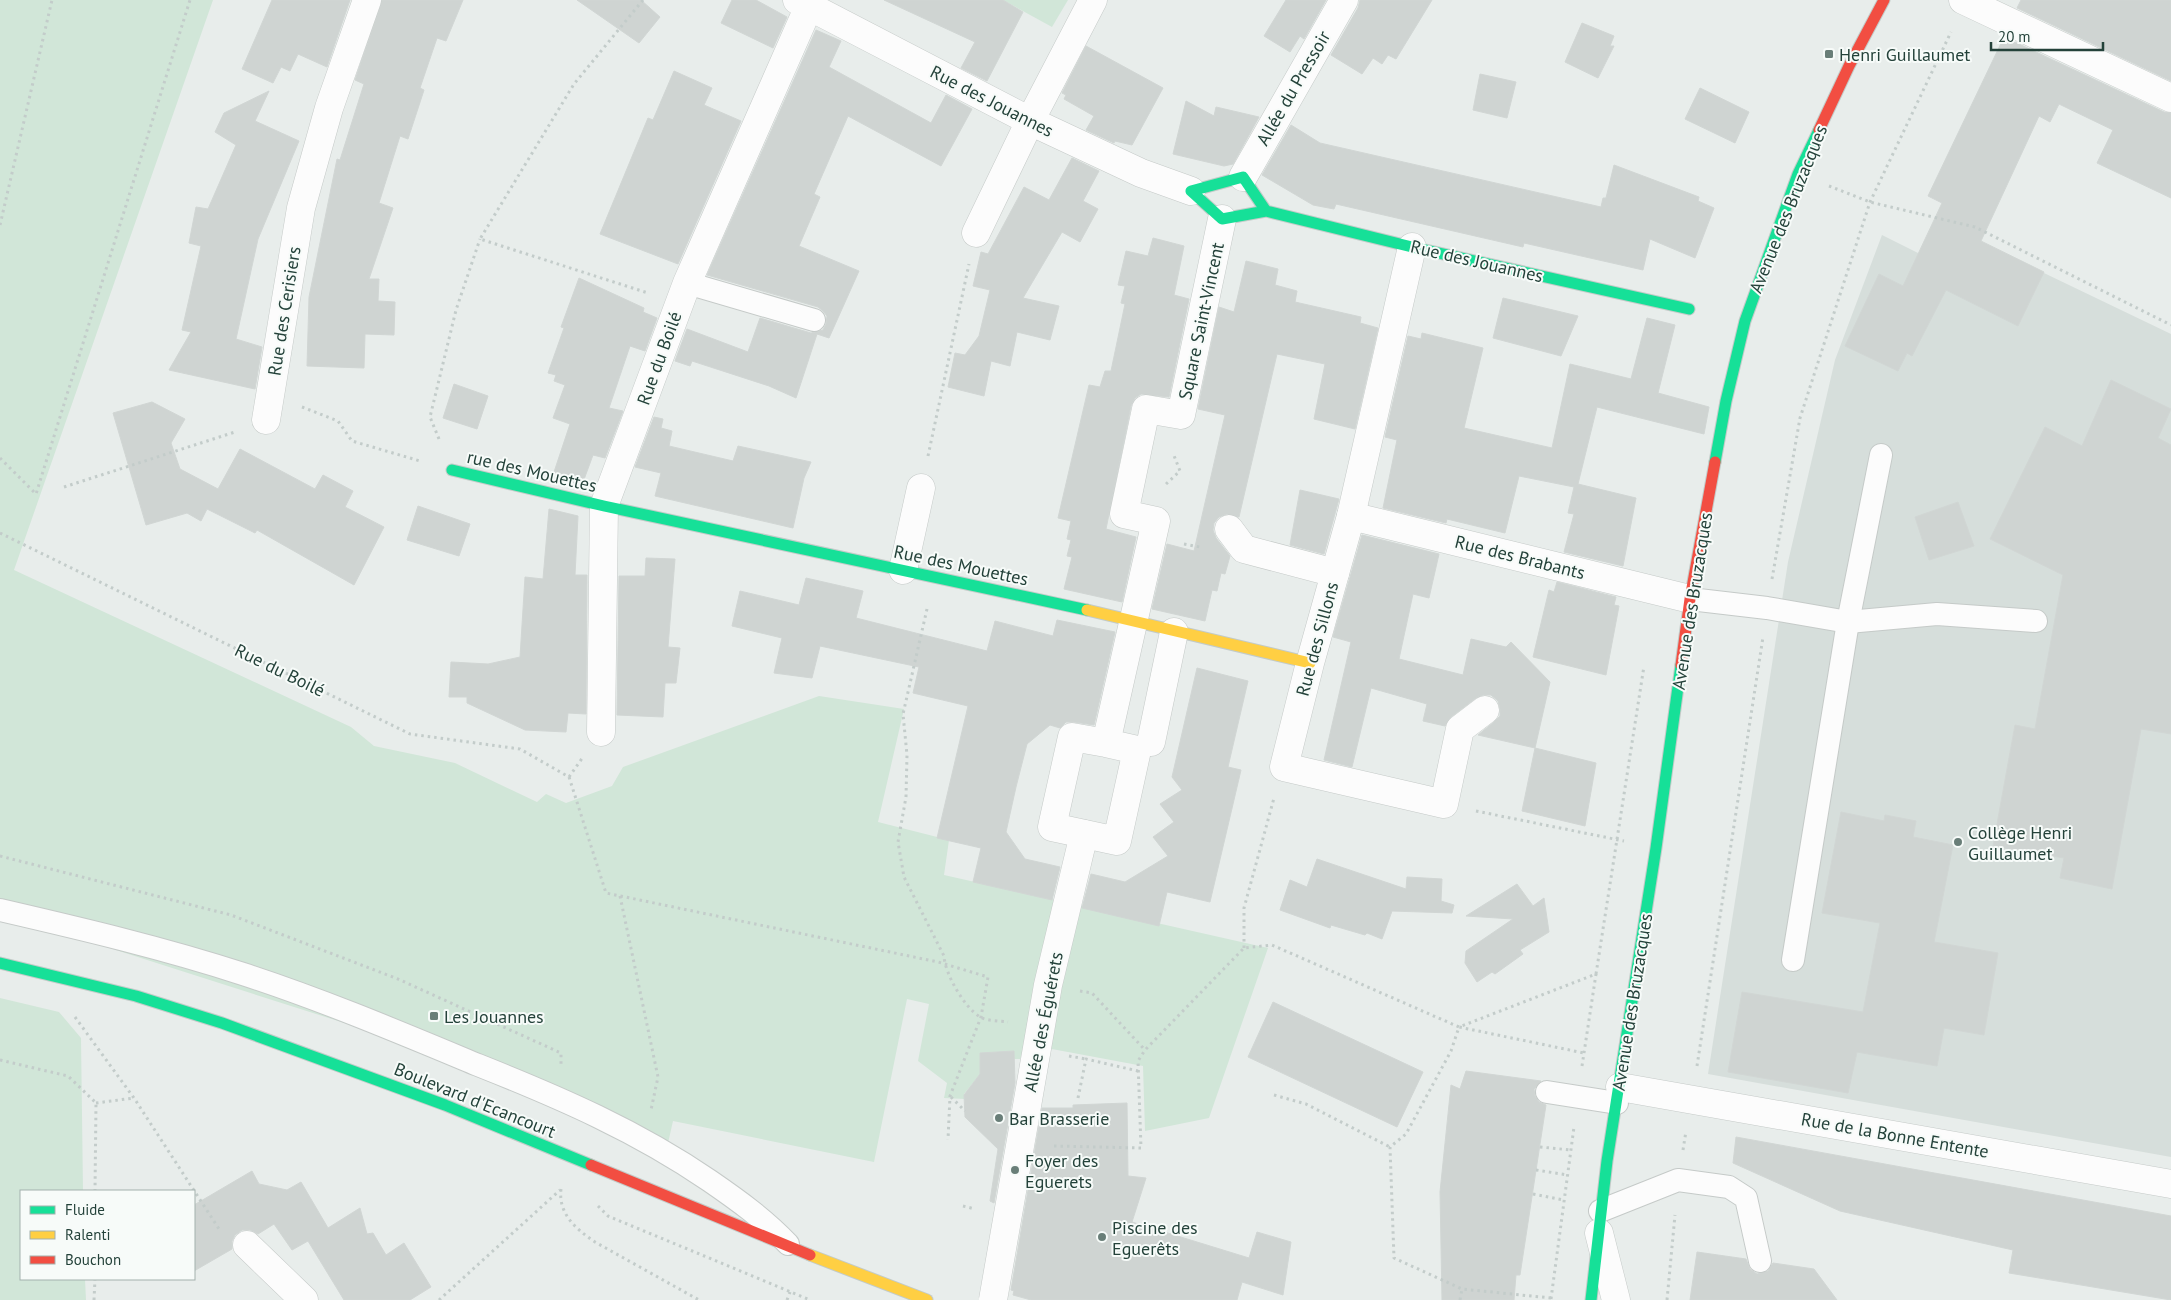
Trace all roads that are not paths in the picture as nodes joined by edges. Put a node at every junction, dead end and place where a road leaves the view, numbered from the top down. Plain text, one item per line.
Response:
1 (367, 0) edge
2 (1093, 0) edge
3 (1344, 0) edge
4 (1884, 0) edge
5 (1963, 0) edge
6 (813, 5) edge
7 (2171, 98) edge
8 (1030, 121) junction
9 (1243, 177) junction
10 (1191, 192) junction
11 (1266, 211) junction
12 (1222, 219) junction
13 (976, 233) road end
14 (1412, 247) junction
15 (683, 293) junction
16 (1689, 309) dead end
17 (814, 320) dead end
18 (268, 407) road end
19 (1881, 455) dead end
20 (452, 470) road end
21 (921, 488) road end
22 (604, 506) junction
23 (1350, 516) junction
24 (1229, 529) dead end
25 (903, 570) junction
26 (1335, 573) junction
27 (1690, 599) junction
28 (1133, 620) junction
29 (1848, 622) junction
30 (2036, 622) dead end
31 (1174, 632) junction
32 (1310, 664) junction
33 (1485, 710) dead end
34 (601, 732) dead end
35 (1151, 742) dead end
36 (1106, 743) junction
37 (1084, 834) junction
38 (0, 910) edge
39 (1794, 960) dead end
40 (0, 963) edge
41 (1548, 1092) dead end
42 (1618, 1095) junction
43 (2171, 1184) edge
44 (1599, 1220) junction
45 (247, 1246) road end
46 (792, 1248) junction
47 (1760, 1261) dead end
48 (304, 1300) edge
49 (927, 1300) edge
50 (993, 1300) edge
51 (1591, 1300) edge
52 (1616, 1300) edge

1 - 18 street, Rue des Cerisiers
2 - 8 street
3 - 9 street, Allée du Pressoir
4 - 27 street, Avenue des Bruzacques
5 - 7 street
6 - 8 street, Rue des Jouannes
6 - 15 street, Rue du Boilé
8 - 10 street, Rue des Jouannes
8 - 13 street
9 - 10 street
9 - 11 street
10 - 12 street, Rue des Jouannes
11 - 12 street, Rue des Jouannes
11 - 14 street, Rue des Jouannes
12 - 28 street, Square Saint-Vincent
14 - 16 street, Rue des Jouannes
14 - 23 street, Rue des Sillons
15 - 17 lane
15 - 22 street, Rue du Boilé
19 - 29 lane
20 - 22 street, rue des Mouettes
21 - 25 street
22 - 25 street, Rue des Mouettes
22 - 34 street, Rue du Boilé
23 - 26 street, Rue des Sillons
23 - 27 street, Rue des Brabants
24 - 26 street
25 - 28 street, Rue des Mouettes
26 - 32 street, Rue des Sillons
27 - 29 lane
27 - 42 street, Avenue des Bruzacques
28 - 31 street, Rue des Mouettes
28 - 36 street
29 - 30 lane
29 - 39 lane
31 - 32 street, Rue des Mouettes
31 - 35 street
32 - 33 street, Rue des Sillons
36 - 37 street
36 - 37 street
37 - 50 street, Allée des Éguérets, bridge
38 - 46 lane
40 - 46 street, Boulevard d'Ecancourt
41 - 42 lane
42 - 43 street, Rue de la Bonne Entente
42 - 44 street, Avenue des Bruzacques
44 - 47 lane
44 - 51 street, Avenue des Bruzacques
44 - 52 street, Avenue des Bruzacques
45 - 48 street
46 - 49 street, Boulevard d'Ecancourt

